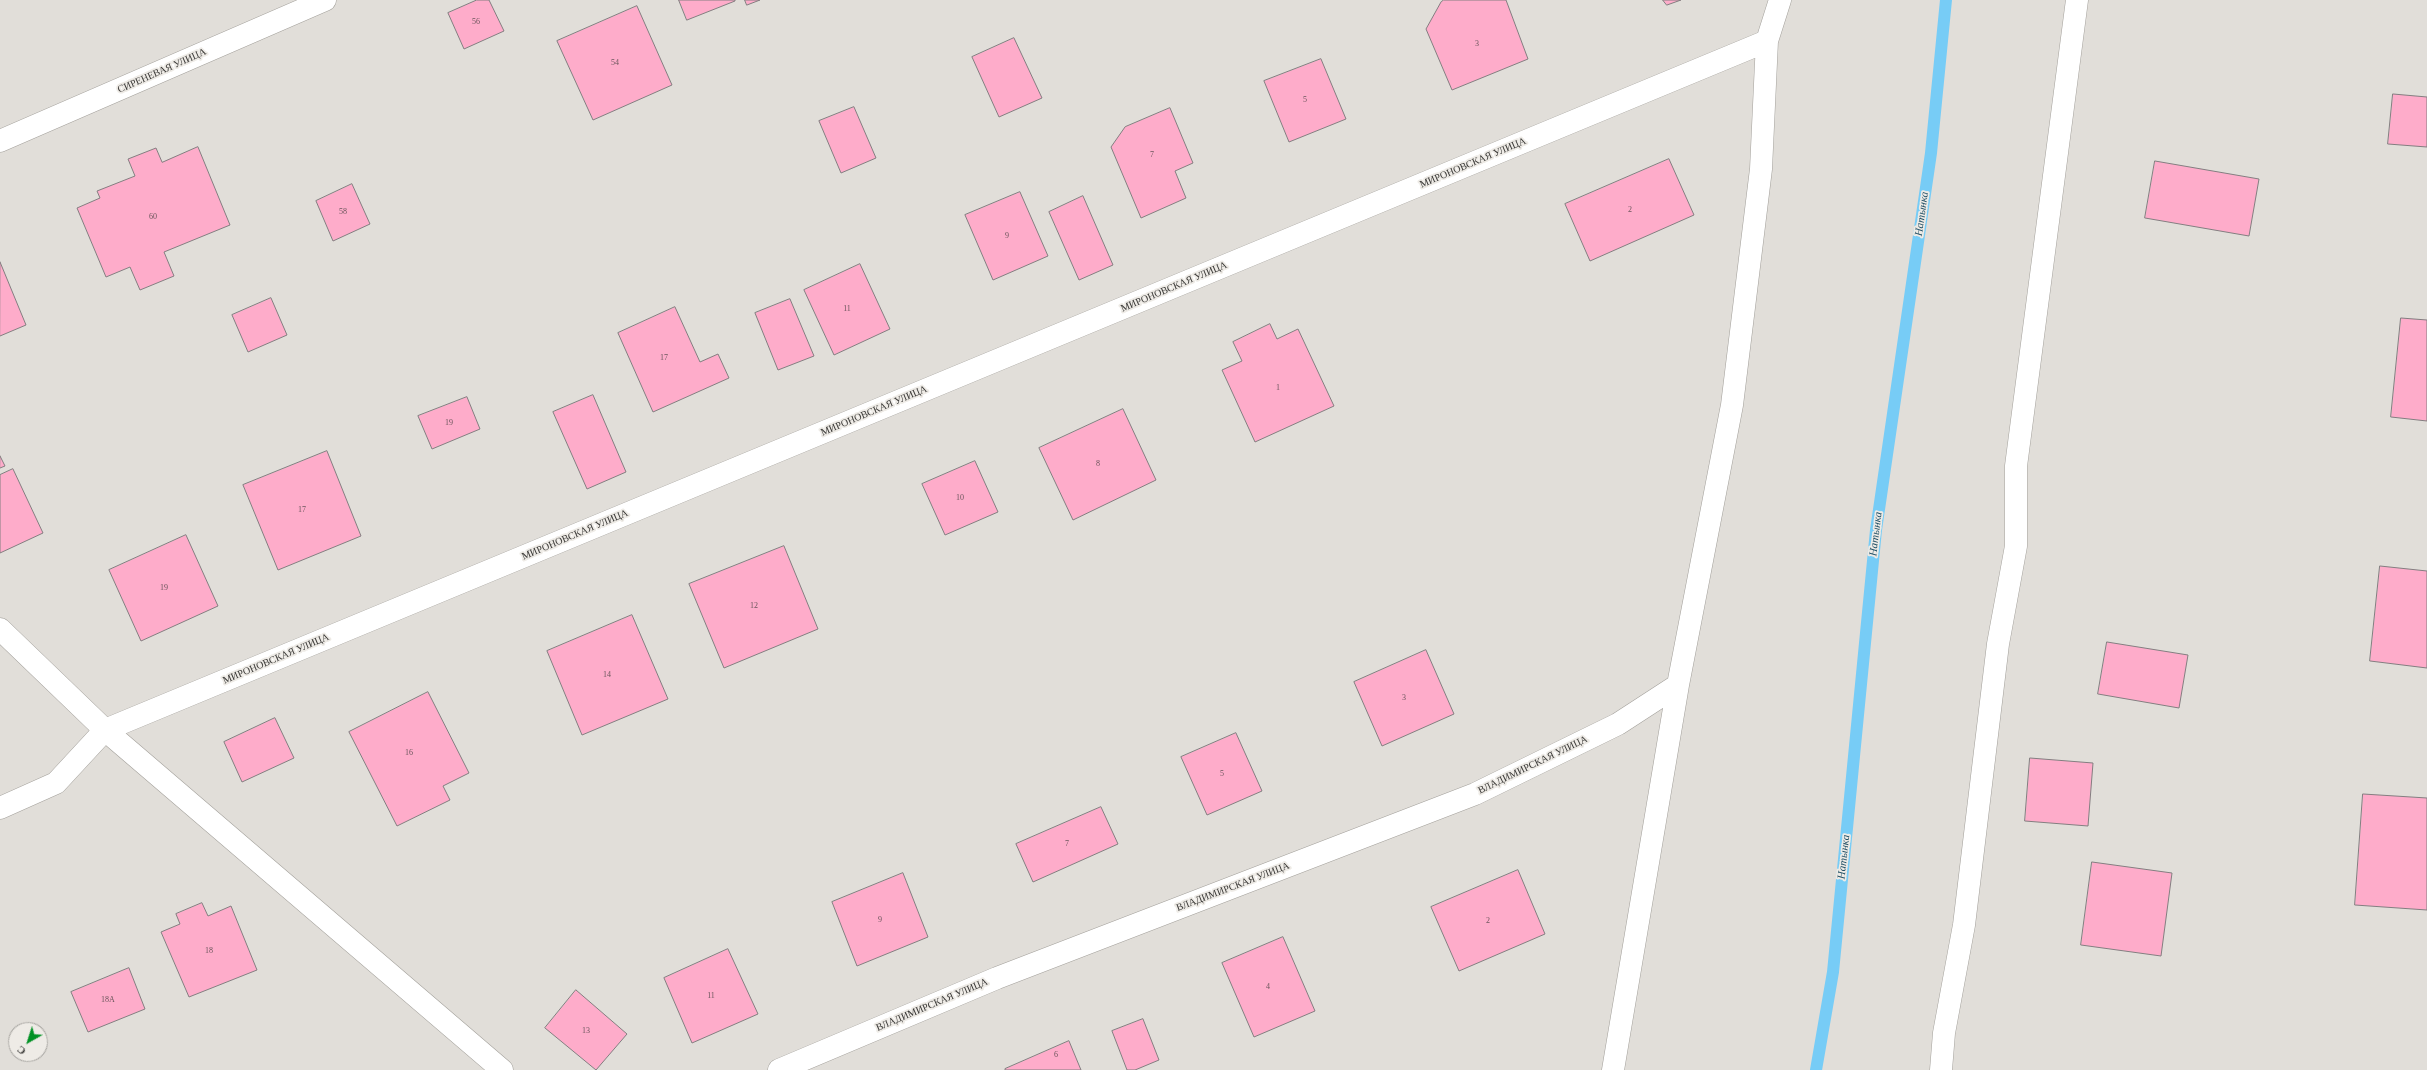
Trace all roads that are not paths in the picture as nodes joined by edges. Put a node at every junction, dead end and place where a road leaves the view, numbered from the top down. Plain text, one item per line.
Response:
1 (325, 0) edge
2 (1780, 0) edge
3 (2077, 0) edge
4 (1767, 41) junction
5 (0, 141) edge
6 (0, 630) edge
7 (1678, 685) junction
8 (105, 730) junction
9 (0, 808) edge
10 (502, 1070) edge
11 (779, 1070) edge
12 (1613, 1070) edge
13 (1941, 1070) edge

1 - 5 street, СИРЕНЕВАЯ УЛИЦА
2 - 4 street
3 - 13 street
4 - 7 street
4 - 8 street, МИРОНОВСКАЯ УЛИЦА
6 - 8 street
7 - 11 street, ВЛАДИМИРСКАЯ УЛИЦА
7 - 12 street
8 - 9 street, МИРОНОВСКАЯ УЛИЦА
8 - 10 street

